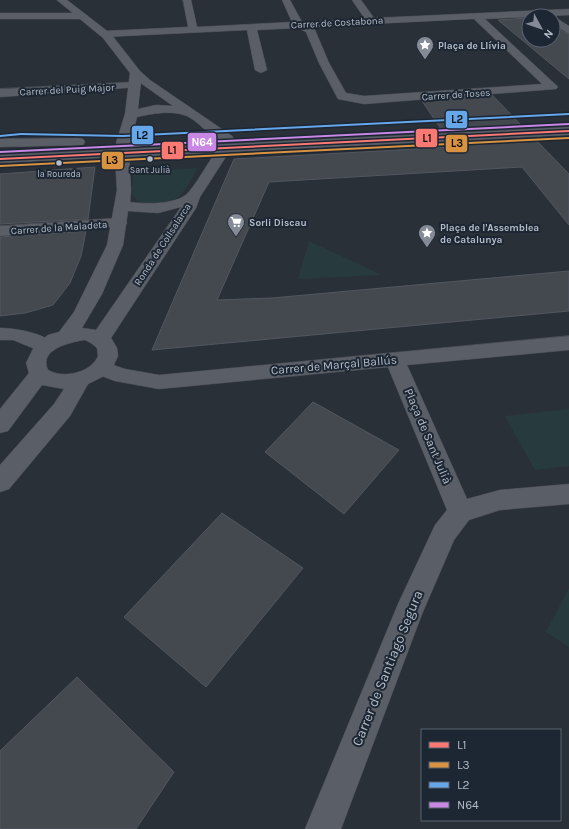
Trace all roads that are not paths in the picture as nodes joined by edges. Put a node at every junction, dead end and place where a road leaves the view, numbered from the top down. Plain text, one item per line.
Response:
1 (61, 0) edge
2 (187, 0) edge
3 (286, 0) edge
4 (356, 0) edge
5 (28, 4) dead end
6 (445, 8) dead end
7 (83, 16) junction
8 (476, 16) junction
9 (521, 16) edge
10 (5, 17) edge
11 (455, 17) junction
12 (371, 21) junction
13 (0, 24) edge
14 (298, 24) junction
15 (252, 27) junction
16 (193, 30) junction
17 (104, 34) junction
18 (261, 70) dead end
19 (135, 79) junction
20 (0, 93) edge
21 (184, 111) junction
22 (131, 114) junction
23 (569, 121) edge
24 (569, 131) edge
25 (0, 143) edge
26 (225, 144) junction
27 (122, 148) junction
28 (0, 159) edge
29 (192, 197) junction
30 (122, 206) junction
31 (118, 222) junction
32 (0, 231) edge
33 (0, 334) edge
34 (66, 336) junction
35 (100, 339) junction
36 (569, 343) edge
37 (45, 346) junction
38 (395, 360) junction
39 (101, 368) junction
40 (40, 373) junction
41 (80, 380) junction
42 (0, 425) edge
43 (0, 482) edge
44 (569, 494) edge
45 (460, 512) junction
46 (323, 829) edge

1 - 7 street
2 - 16 street
3 - 14 street
4 - 12 street
5 - 10 street
6 - 11 street
7 - 10 street
7 - 17 street
8 - 9 street, Carrer de Costabona
8 - 11 street, Carrer de Costabona
8 - 14 street, Carrer de Toses
10 - 13 street
11 - 12 street, Carrer de Costabona
12 - 14 street, Carrer de Costabona
14 - 15 street, Carrer de Costabona
15 - 16 street, Carrer de Costabona
15 - 18 street
16 - 17 street, Carrer de Costabona
17 - 19 street
19 - 20 street, Carrer del Puig Major
19 - 21 street
19 - 22 street
21 - 22 street
21 - 26 street
22 - 27 street
23 - 26 street
24 - 26 street
25 - 27 street
26 - 27 street
26 - 29 street, Ronda de Collsalarca
27 - 28 street
27 - 30 street
29 - 30 street
29 - 35 street, Ronda de Collsalarca
30 - 31 street
31 - 32 street, Carrer de la Maladeta
31 - 34 street
33 - 37 street
34 - 35 street
34 - 37 street
35 - 39 street
36 - 38 street, Carrer de Marçal Ballús
37 - 40 street
38 - 39 street, Carrer de Marçal Ballús
38 - 45 street, Plaça de Sant Julià
39 - 41 street
40 - 41 street
40 - 42 street
41 - 43 street
44 - 45 street
45 - 46 street, Carrer de Santiago Segura

